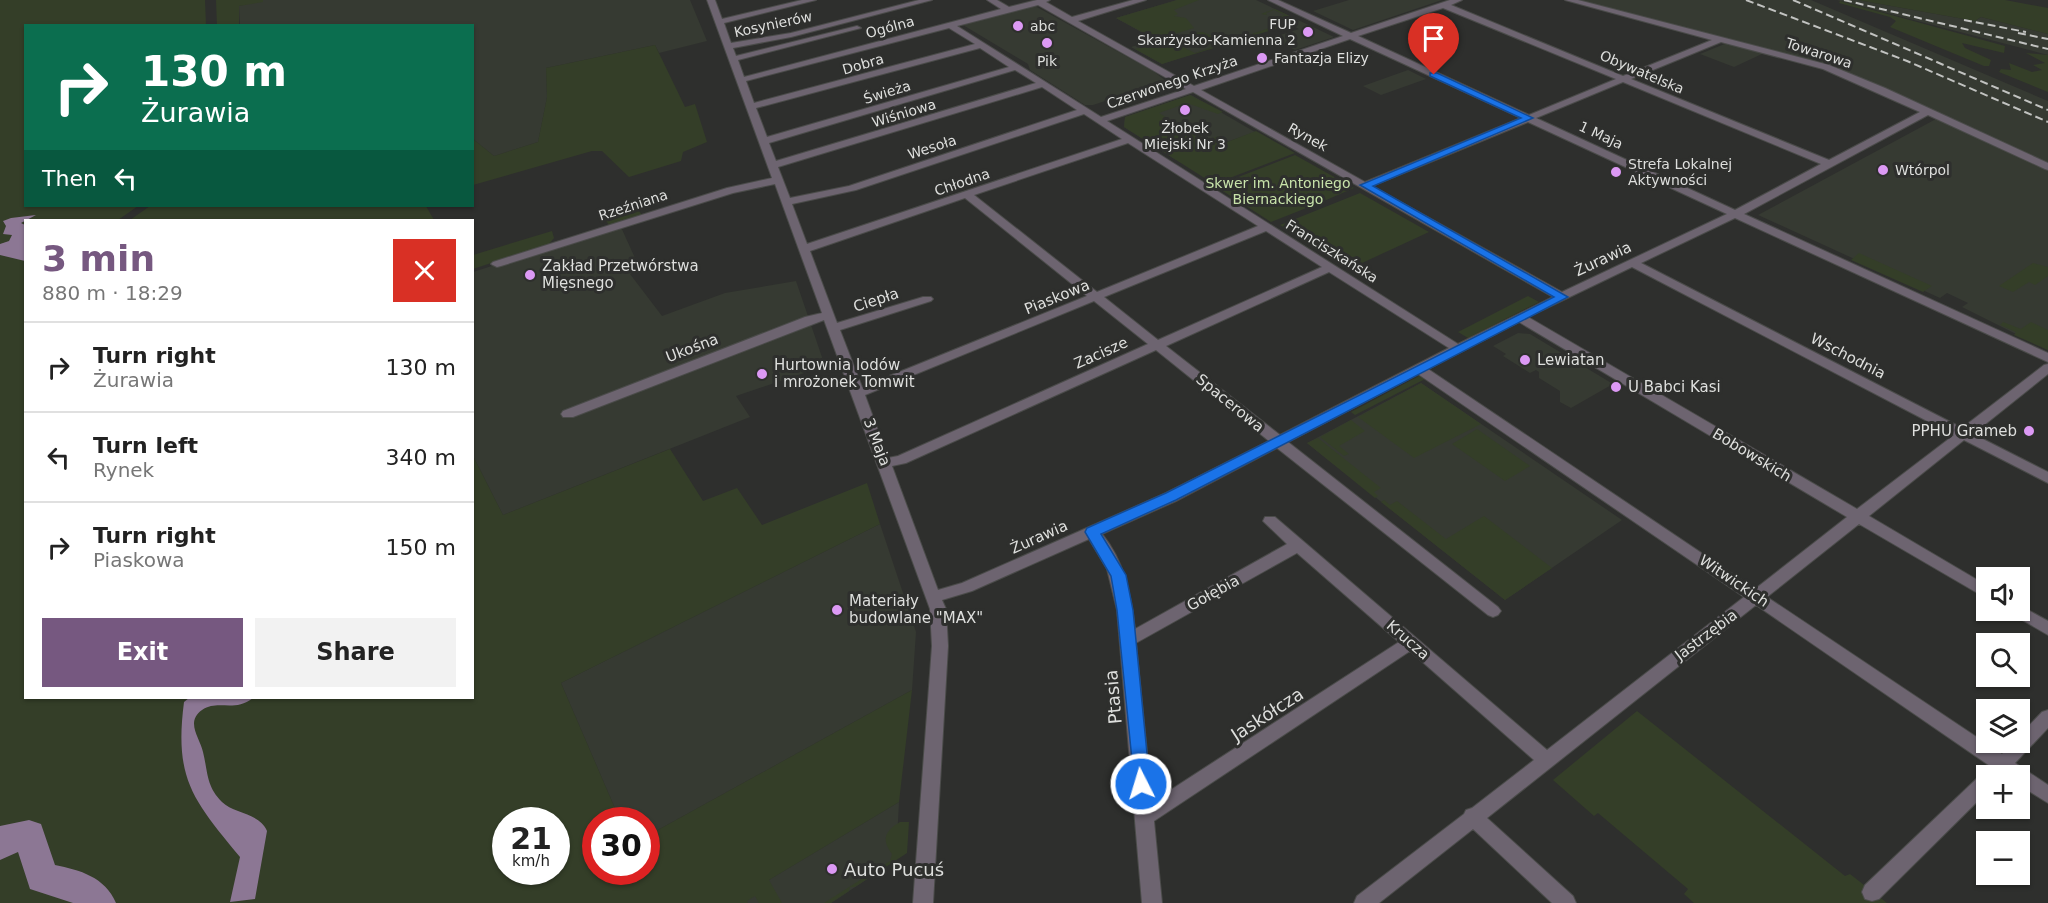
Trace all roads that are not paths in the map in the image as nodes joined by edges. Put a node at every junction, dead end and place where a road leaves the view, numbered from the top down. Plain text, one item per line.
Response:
1 (711, 0) edge
2 (812, 0) edge
3 (928, 0) edge
4 (991, 0) edge
5 (1142, 0) edge
6 (1272, 0) edge
7 (1458, 0) edge
8 (1569, 0) edge
9 (1042, 1) edge
10 (1444, 5) junction
11 (1008, 10) junction
12 (1071, 20) junction
13 (720, 22) junction
14 (951, 25) junction
15 (857, 28) dead end
16 (1351, 36) junction
17 (1721, 39) junction
18 (982, 45) junction
19 (728, 46) junction
20 (733, 59) junction
21 (1017, 67) junction
22 (1624, 79) junction
23 (741, 80) junction
24 (1043, 84) junction
25 (1193, 88) junction
26 (751, 107) junction
27 (1083, 111) junction
28 (1925, 113) junction
29 (1528, 118) junction
30 (1099, 121) junction
31 (1128, 140) junction
32 (764, 141) junction
33 (1830, 164) junction
34 (773, 165) junction
35 (2048, 167) edge
36 (779, 180) junction
37 (1365, 185) junction
38 (967, 195) junction
39 (787, 202) junction
40 (1735, 214) junction
41 (1266, 227) junction
42 (804, 249) junction
43 (1633, 263) junction
44 (497, 264) dead end
45 (1329, 268) junction
46 (1096, 296) junction
47 (1562, 297) junction
48 (927, 299) dead end
49 (829, 315) junction
50 (1519, 317) junction
51 (833, 328) junction
52 (1159, 345) junction
53 (1458, 349) junction
54 (2048, 358) edge
55 (2048, 368) edge
56 (1419, 369) junction
57 (858, 393) junction
58 (568, 414) dead end
59 (1964, 435) junction
60 (1279, 442) junction
61 (885, 463) junction
62 (2048, 478) edge
63 (1858, 518) junction
64 (1269, 521) dead end
65 (1092, 532) junction
66 (1298, 545) junction
67 (1976, 586) edge
68 (934, 597) junction
69 (1756, 597) junction
70 (1493, 611) dead end
71 (2030, 618) edge
72 (2048, 628) edge
73 (1128, 640) junction
74 (1411, 642) junction
75 (2048, 717) edge
76 (1545, 759) junction
77 (1990, 765) edge
78 (2002, 765) edge
79 (2030, 786) edge
80 (1976, 791) edge
81 (2048, 795) edge
82 (1472, 816) junction
83 (1144, 817) junction
84 (1872, 892) dead end
85 (923, 903) edge
86 (1152, 903) edge
87 (1364, 903) edge
88 (1566, 903) edge

1 - 13 street, 3 Maja
2 - 13 street
3 - 19 street, Kosynierów
4 - 11 street
5 - 12 street
6 - 16 street, 1 Maja
7 - 10 street, Czerwonego Krzyża
8 - 17 street, Towarowa
9 - 11 street, Ogólna
9 - 12 street, Rynek
10 - 16 street, Czerwonego Krzyża
10 - 22 street, Obywatelska
11 - 14 street, Ogólna
12 - 25 street, Rynek
13 - 19 street, 3 Maja
14 - 18 street
14 - 23 street, Ogólna
15 - 20 street
16 - 25 street, Czerwonego Krzyża
16 - 29 street, 1 Maja
17 - 22 street
17 - 28 street, Towarowa
18 - 21 street
18 - 26 street, Dobra
19 - 20 street, 3 Maja
20 - 23 street, 3 Maja
21 - 24 street
21 - 32 street, Świeża
22 - 29 street
22 - 33 street, Obywatelska
23 - 26 street, 3 Maja
24 - 27 street
24 - 34 street, Wiśniowa
25 - 30 street, Czerwonego Krzyża
25 - 37 street, Rynek
26 - 32 street, 3 Maja
27 - 30 street
27 - 39 street, Wesoła
28 - 33 street, Żurawia
28 - 35 street, Towarowa
29 - 37 street
29 - 40 street, 1 Maja
30 - 31 street, Franciszkańska
31 - 38 street, Chłodna
31 - 41 street, Franciszkańska
32 - 34 street, 3 Maja
33 - 40 street, Żurawia
34 - 36 street, 3 Maja
36 - 39 street, 3 Maja
36 - 44 street, Rzeźniana
37 - 47 street, Rynek
38 - 42 street, Chłodna
38 - 46 street, Spacerowa
39 - 42 street, 3 Maja
40 - 43 street, Żurawia
40 - 54 street, 1 Maja
41 - 45 street, Franciszkańska
41 - 46 street, Piaskowa
42 - 49 street, 3 Maja
43 - 47 street, Żurawia
43 - 59 street, Wschodnia
45 - 52 street, Zacisze
45 - 53 street, Franciszkańska
46 - 52 street, Spacerowa
46 - 57 street, Piaskowa
47 - 50 street, Żurawia
48 - 51 street, Ciepła
49 - 51 street, 3 Maja
49 - 58 street, Ukośna
50 - 53 street, Żurawia
50 - 63 street, Bobowskich
51 - 57 street, 3 Maja
52 - 60 street, Spacerowa
52 - 61 street, Zacisze
53 - 56 street, Żurawia
55 - 59 street, Jastrzębia
56 - 60 street, Żurawia
56 - 69 street, Witwickich
57 - 61 street, 3 Maja
59 - 62 street, Wschodnia
59 - 63 street, Jastrzębia
60 - 65 street, Żurawia
60 - 70 street, Spacerowa
61 - 68 street, 3 Maja
63 - 67 street, Bobowskich
63 - 69 street, Jastrzębia
64 - 66 street, Krucza
65 - 68 street, Żurawia
65 - 73 street, Ptasia
66 - 73 street, Gołębia
66 - 74 street, Krucza
68 - 85 street, 3 Maja
69 - 76 street, Jastrzębia
69 - 77 street, Witwickich
71 - 72 street
73 - 83 street, Ptasia
74 - 76 street, Krucza
74 - 83 street, Jaskółcza
75 - 78 street
76 - 82 street, Jastrzębia
79 - 81 street, Witwickich
80 - 84 street
82 - 87 street, Jastrzębia
82 - 88 street
83 - 86 street, Ptasia

